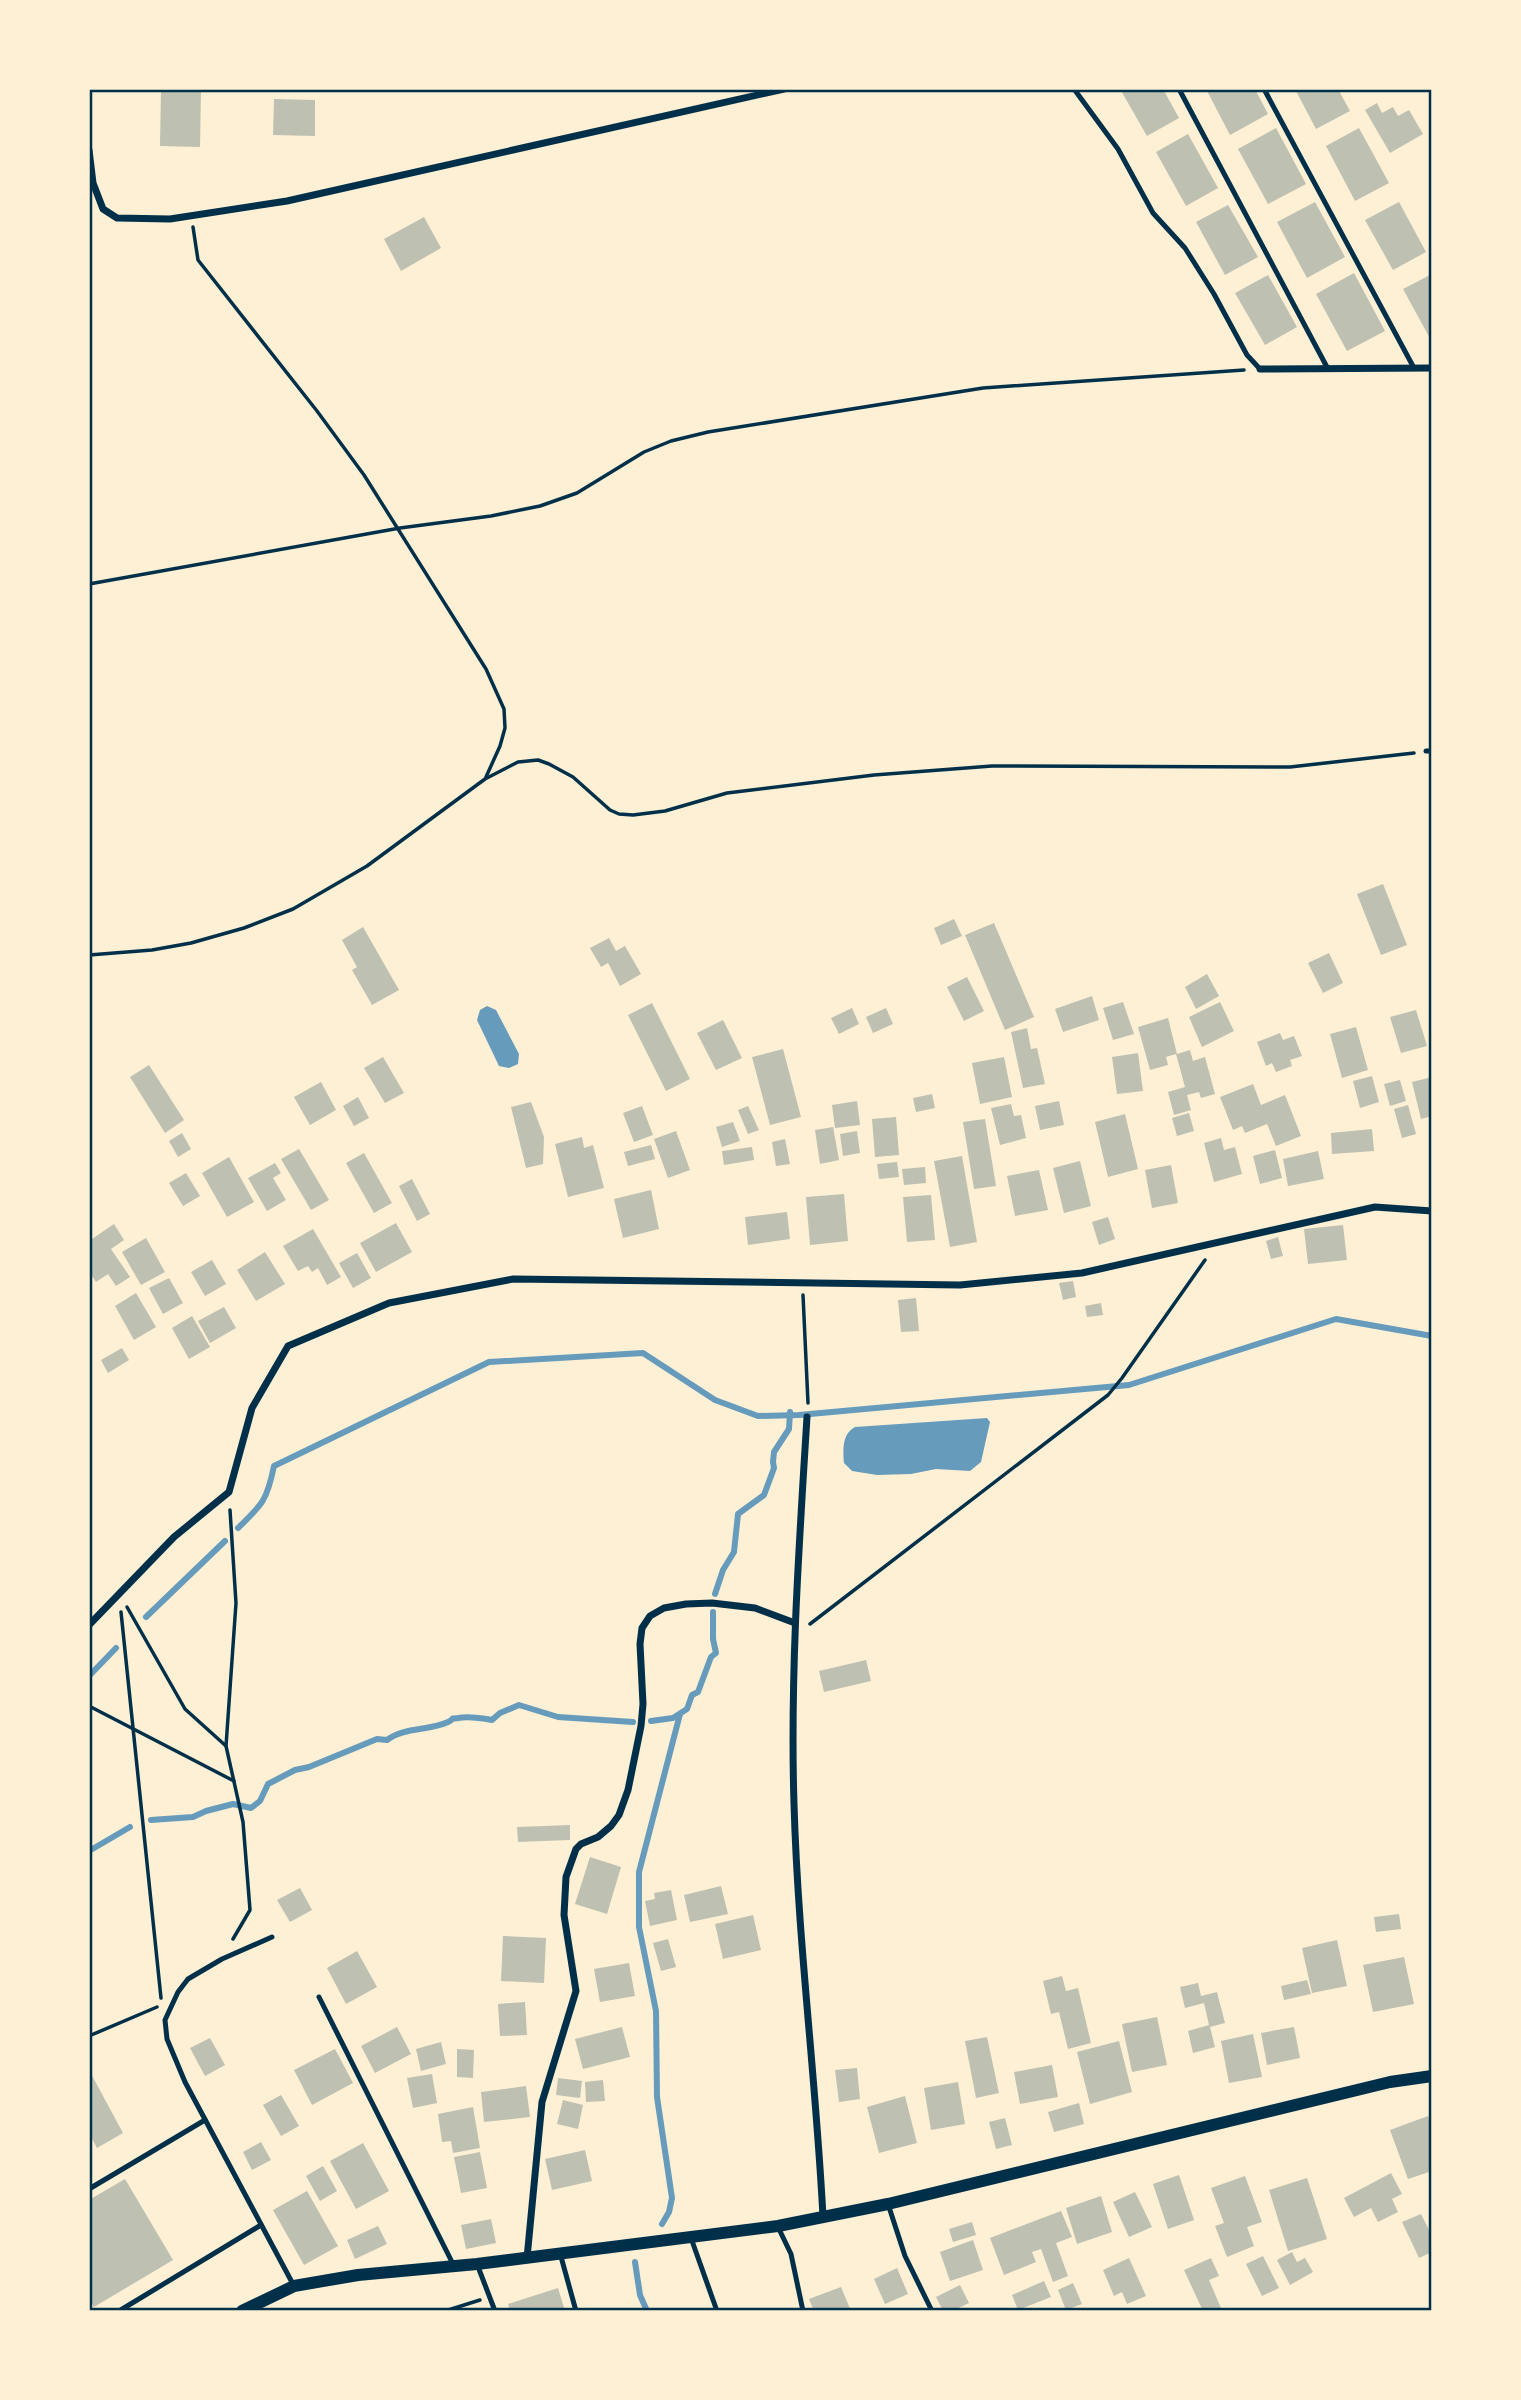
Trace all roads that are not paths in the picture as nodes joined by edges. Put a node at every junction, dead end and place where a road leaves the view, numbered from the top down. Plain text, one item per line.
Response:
1 (784, 89) edge
2 (1074, 89) edge
3 (1179, 89) edge
4 (1264, 89) edge
5 (89, 150) edge
6 (1414, 368) junction
7 (1432, 368) edge
8 (1260, 369) joint
9 (1328, 369) junction
10 (1432, 1211) edge
11 (807, 1417) dead end
12 (795, 1623) junction
13 (89, 1625) edge
14 (272, 1937) dead end
15 (319, 1997) dead end
16 (1432, 2076) edge
17 (205, 2120) junction
18 (89, 2189) edge
19 (888, 2204) junction
20 (823, 2217) junction
21 (261, 2225) junction
22 (778, 2227) junction
23 (691, 2238) junction
24 (560, 2253) junction
25 (527, 2258) junction
26 (477, 2264) junction
27 (454, 2266) junction
28 (294, 2286) junction
29 (119, 2311) edge
30 (242, 2311) edge
31 (495, 2311) edge
32 (576, 2311) edge
33 (717, 2311) edge
34 (803, 2311) edge
35 (932, 2311) edge

1 - 5 street
2 - 8 lane
3 - 9 lane
4 - 6 lane
6 - 7 street
6 - 9 street
8 - 9 street
10 - 13 street
11 - 12 street
12 - 20 street
12 - 25 street
14 - 17 lane
15 - 27 lane
16 - 19 street
17 - 18 lane
17 - 21 lane
19 - 20 street
19 - 35 lane
20 - 22 street
21 - 28 lane
21 - 29 lane
22 - 23 street
22 - 34 lane
23 - 24 street
23 - 33 lane
24 - 25 street
24 - 32 lane
25 - 26 street
26 - 27 street
26 - 31 lane
27 - 28 street
28 - 30 street

